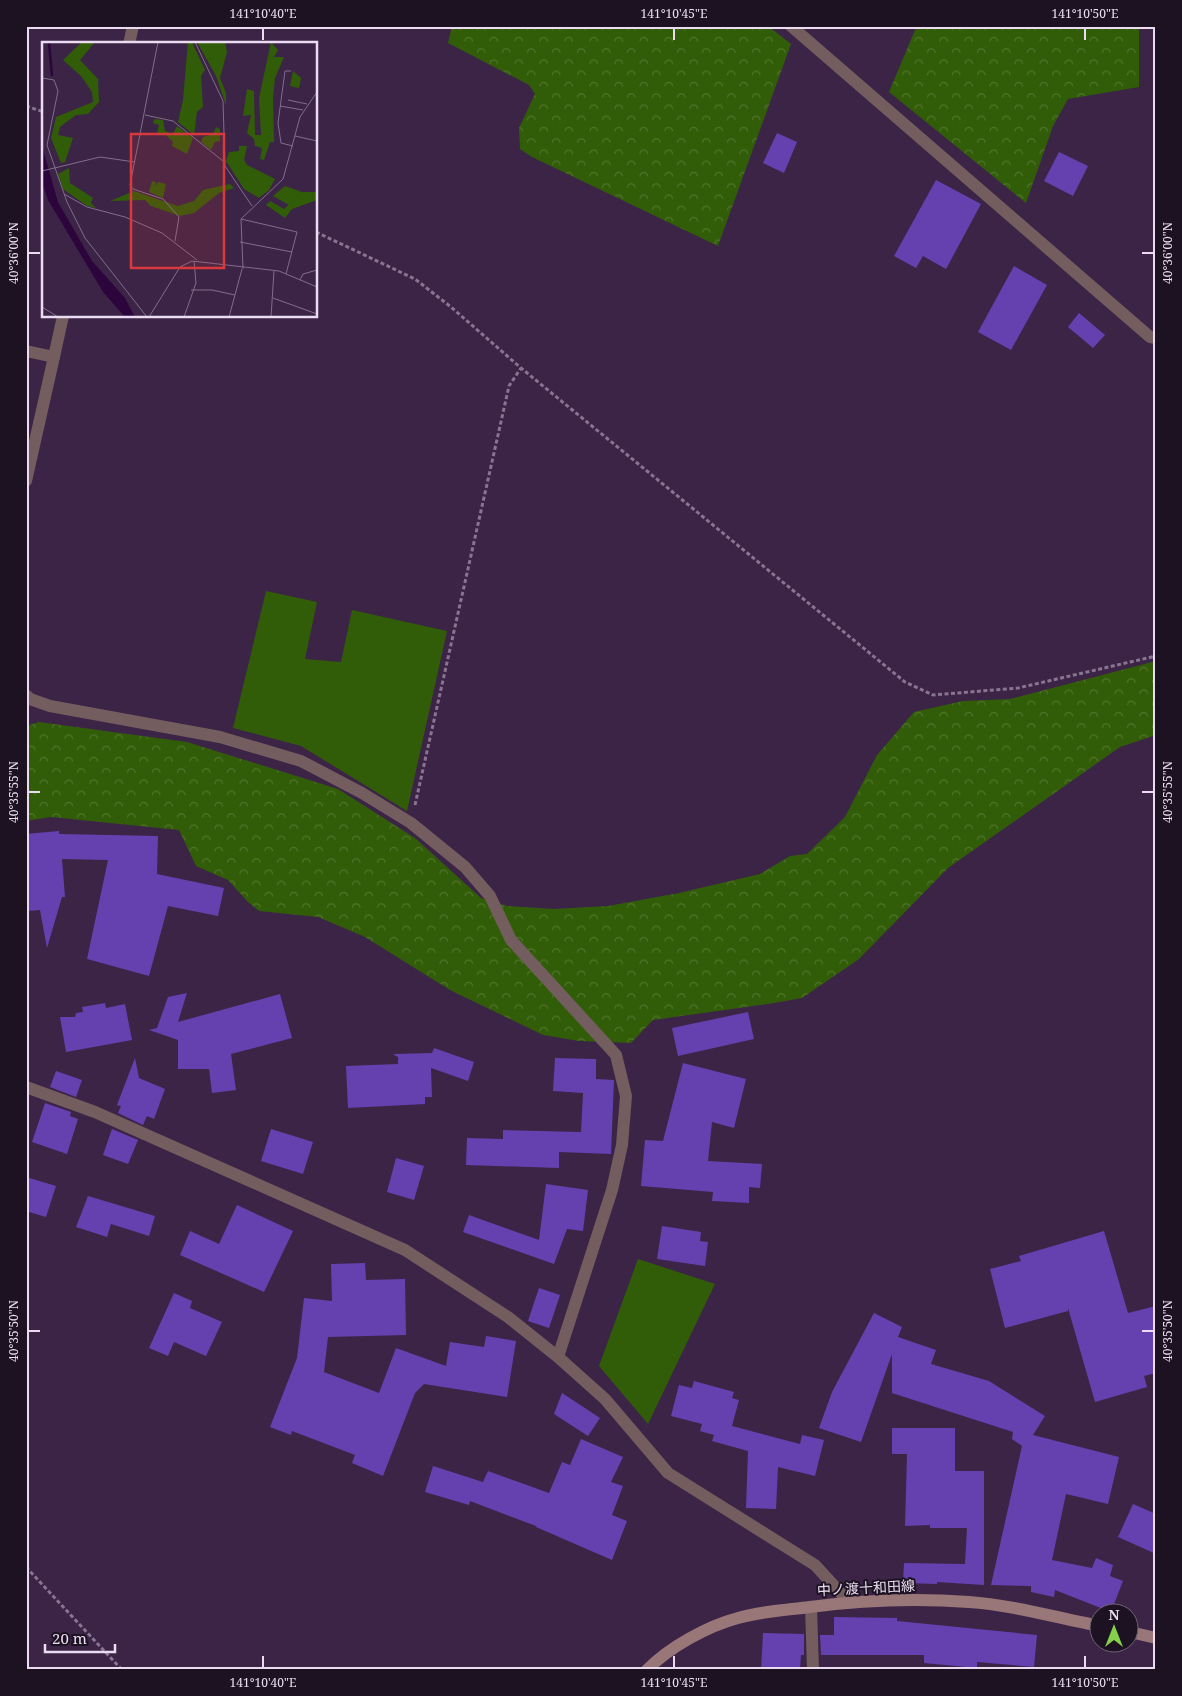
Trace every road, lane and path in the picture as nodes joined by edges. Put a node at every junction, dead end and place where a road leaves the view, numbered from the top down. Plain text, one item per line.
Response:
1 (133, 26) edge
2 (791, 26) edge
3 (129, 42) edge
4 (26, 106) edge
5 (42, 111) edge
6 (318, 233) edge
7 (64, 318) edge
8 (1156, 338) edge
9 (26, 351) edge
10 (54, 357) junction
11 (521, 368) junction
12 (26, 480) edge
13 (1156, 656) edge
14 (26, 696) edge
15 (411, 823) junction
16 (26, 1087) edge
17 (558, 1357) junction
18 (26, 1567) edge
19 (849, 1602) junction
20 (811, 1607) junction
21 (1090, 1624) edge
22 (1140, 1634) edge
23 (1156, 1638) edge
24 (122, 1670) edge
25 (647, 1670) edge
26 (813, 1670) edge

1 - 3 street
2 - 8 street
4 - 5 path
6 - 11 path
7 - 10 street
9 - 10 street
10 - 12 street
11 - 13 path
11 - 15 path
14 - 15 street
15 - 17 street
16 - 17 street
17 - 19 street
18 - 24 path
19 - 20 main road, 中ノ渡十和田線
19 - 21 main road, 中ノ渡十和田線
20 - 25 main road, 中ノ渡十和田線
20 - 26 street
22 - 23 main road

